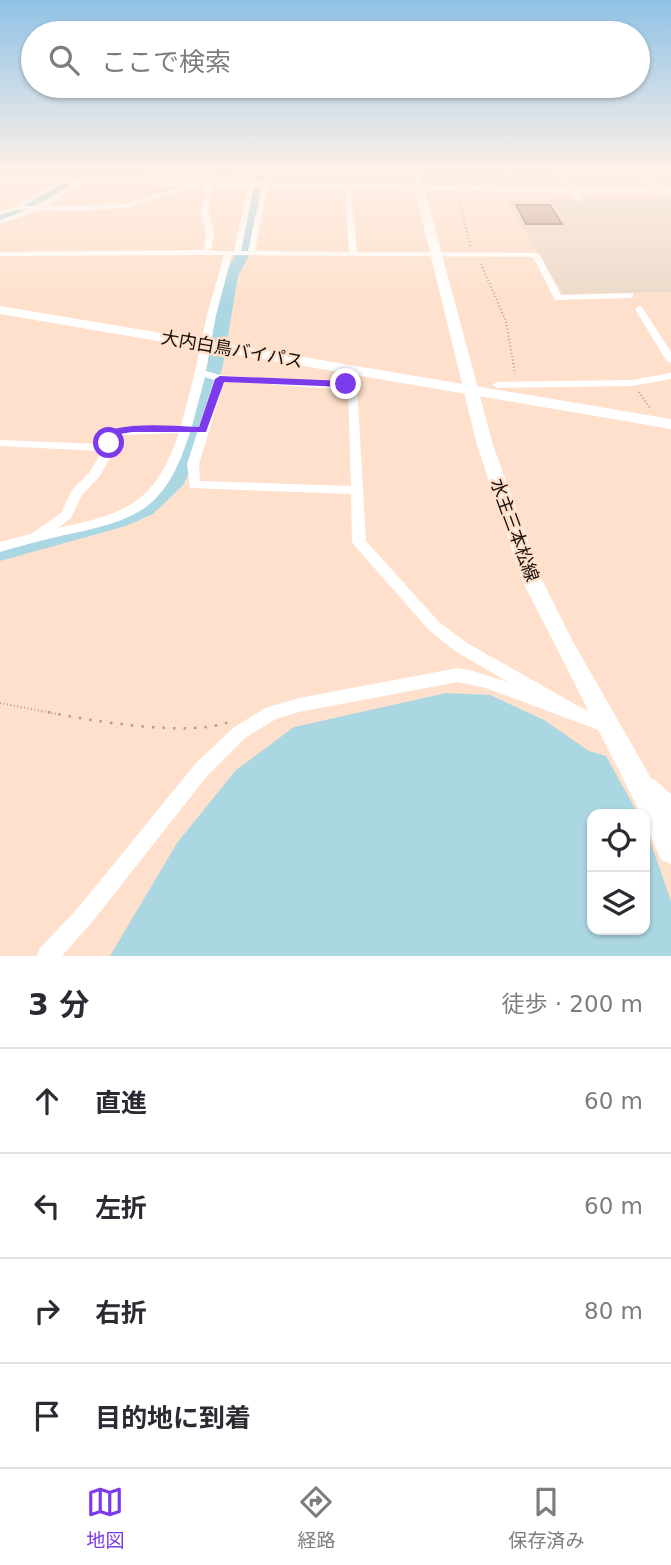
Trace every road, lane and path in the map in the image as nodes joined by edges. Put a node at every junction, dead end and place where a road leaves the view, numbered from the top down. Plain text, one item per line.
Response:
1 (206, 217) edge
2 (250, 217) edge
3 (250, 217) edge
4 (350, 217) edge
5 (427, 217) edge
6 (463, 217) edge
7 (207, 253) junction
8 (241, 253) junction
9 (353, 255) junction
10 (439, 256) junction
11 (477, 256) junction
12 (2, 257) edge
13 (630, 295) dead end
14 (639, 309) dead end
15 (0, 310) edge
16 (214, 345) junction
17 (671, 360) edge
18 (204, 373) junction
19 (671, 376) edge
20 (219, 378) junction
21 (632, 383) junction
22 (516, 384) junction
23 (497, 385) dead end
24 (471, 390) junction
25 (664, 423) edge
26 (194, 429) junction
27 (0, 443) edge
28 (103, 448) junction
29 (358, 490) junction
30 (36, 537) junction
31 (0, 547) edge
32 (0, 703) edge
33 (574, 712) junction
34 (237, 718) dead end
35 (609, 727) junction
36 (638, 779) junction
37 (671, 810) edge
38 (671, 850) edge
39 (48, 956) edge

1 - 7 street
2 - 8 street
3 - 8 street
4 - 9 street
5 - 10 main road, 水主三本松線
6 - 11 path
7 - 8 street
7 - 12 street
8 - 9 street
8 - 16 street
9 - 10 street
10 - 11 street
10 - 24 main road, 水主三本松線
11 - 13 street
11 - 22 path
14 - 17 street
15 - 16 highway, 大内白鳥バイパス
16 - 18 street
16 - 24 highway, 大内白鳥バイパス
18 - 20 street
18 - 26 street
19 - 21 street
20 - 26 street
20 - 29 street
21 - 22 street
21 - 25 path
22 - 23 street
24 - 25 highway, 大内白鳥バイパス
24 - 35 main road, 水主三本松線
26 - 28 street
26 - 29 street
26 - 30 street
27 - 28 street
28 - 30 street
29 - 33 street
30 - 31 street
32 - 34 path
33 - 35 street
33 - 39 street
35 - 36 main road, 水主三本松線
36 - 37 street
36 - 38 main road, 水主三本松線

